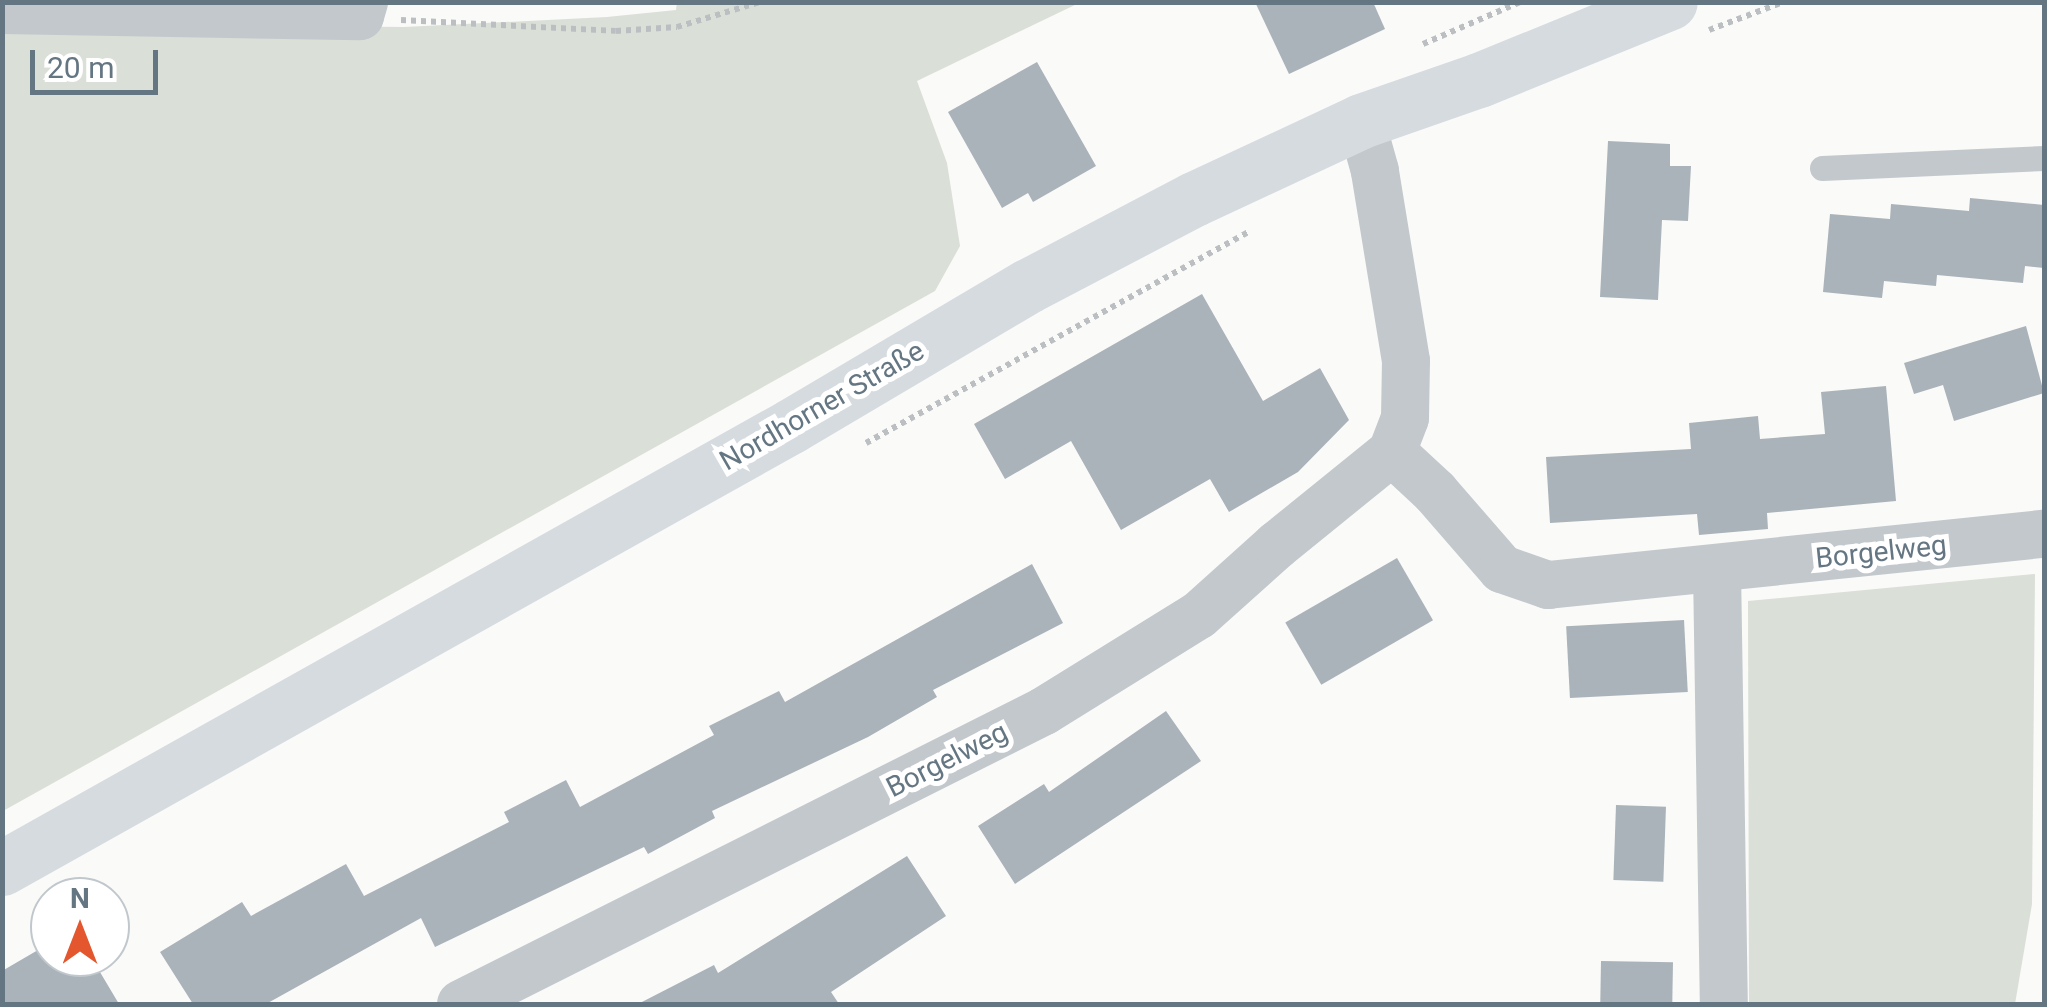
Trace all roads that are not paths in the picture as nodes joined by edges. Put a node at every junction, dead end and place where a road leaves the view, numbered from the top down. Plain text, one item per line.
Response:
1 (362, 9) edge
2 (2, 10) edge
3 (1682, 19) edge
4 (1361, 121) junction
5 (2044, 158) edge
6 (1822, 168) dead end
7 (1392, 452) junction
8 (2044, 534) edge
9 (1716, 569) junction
10 (2, 868) edge
11 (461, 1004) edge
12 (1724, 1004) edge

1 - 2 street
3 - 4 main road, Nordhorner Straße
4 - 7 street
4 - 10 main road, Nordhorner Straße
5 - 6 lane
7 - 9 street, Borgelweg
7 - 11 street, Borgelweg
8 - 9 street, Borgelweg
9 - 12 street

